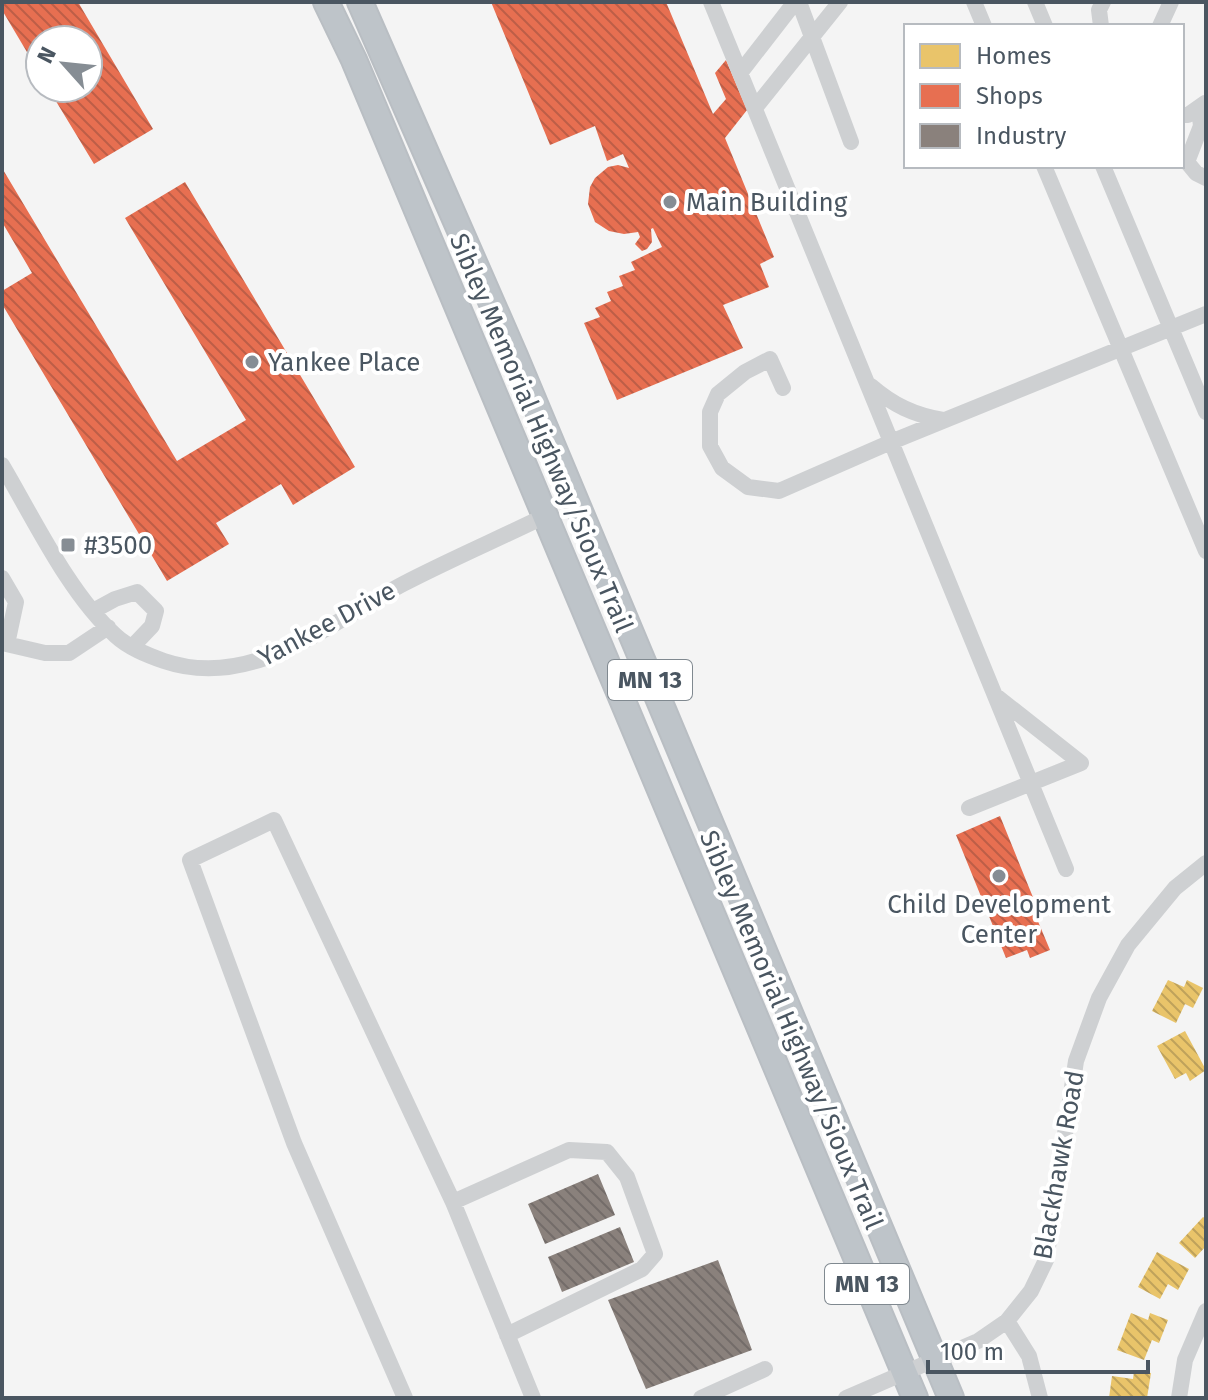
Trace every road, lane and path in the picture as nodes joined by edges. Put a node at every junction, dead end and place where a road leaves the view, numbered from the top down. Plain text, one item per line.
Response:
1 (326, 2) edge
2 (360, 2) edge
3 (711, 2) edge
4 (797, 2) edge
5 (840, 2) edge
6 (974, 2) edge
7 (1035, 2) edge
8 (1103, 2) edge
9 (1171, 2) edge
10 (983, 24) edge
11 (1044, 24) edge
12 (1101, 24) edge
13 (1161, 24) edge
14 (811, 39) junction
15 (740, 73) junction
16 (1202, 105) edge
17 (755, 108) junction
18 (1184, 115) edge
19 (851, 142) dead end
20 (1045, 168) edge
21 (1104, 168) edge
22 (1206, 178) edge
23 (1206, 314) edge
24 (1170, 326) junction
25 (1120, 347) junction
26 (867, 382) junction
27 (783, 388) dead end
28 (1206, 412) edge
29 (944, 420) junction
30 (891, 442) junction
31 (2, 465) edge
32 (545, 516) junction
33 (1204, 545) edge
34 (2, 578) edge
35 (93, 611) junction
36 (108, 627) junction
37 (4, 644) edge
38 (132, 647) junction
39 (995, 695) junction
40 (1031, 784) junction
41 (969, 808) dead end
42 (1206, 863) edge
43 (1066, 869) dead end
44 (453, 1202) junction
45 (1206, 1311) edge
46 (1007, 1321) junction
47 (507, 1335) junction
48 (936, 1360) junction
49 (765, 1369) dead end
50 (904, 1373) junction
51 (405, 1398) edge
52 (533, 1398) edge
53 (701, 1398) edge
54 (846, 1398) edge
55 (915, 1398) edge
56 (951, 1398) edge
57 (1040, 1398) edge
58 (1179, 1398) edge

1 - 32 highway, Sibley Memorial Highway/Sioux Trail / MN 13
2 - 48 highway, Sibley Memorial Highway/Sioux Trail / MN 13
3 - 15 street
4 - 14 street
4 - 15 street
5 - 14 street
6 - 10 street
7 - 11 street
8 - 12 street
9 - 13 street
14 - 17 street
14 - 19 street
15 - 17 street
16 - 18 street
16 - 22 street
17 - 26 street
20 - 25 street
21 - 24 street
23 - 24 street
24 - 25 street
24 - 28 street
25 - 29 street
25 - 33 street
26 - 29 street
26 - 30 street
27 - 30 street
29 - 30 street
30 - 39 street
31 - 35 street, Yankee Drive
32 - 38 street, Yankee Drive
32 - 50 highway, Sibley Memorial Highway/Sioux Trail / MN 13
34 - 37 street
35 - 36 street, Yankee Drive
35 - 38 street
36 - 37 street
36 - 38 street, Yankee Drive
39 - 40 street
39 - 40 street
40 - 41 street
40 - 43 street
42 - 46 street, Blackhawk Road
44 - 47 street
44 - 47 street
44 - 51 street
45 - 58 street
46 - 48 street, Blackhawk Road
46 - 57 street
47 - 52 street
48 - 50 street, Blackhawk Road
48 - 56 highway, MN 13
49 - 53 street
50 - 54 street, Blackhawk Road
50 - 55 highway, MN 13

